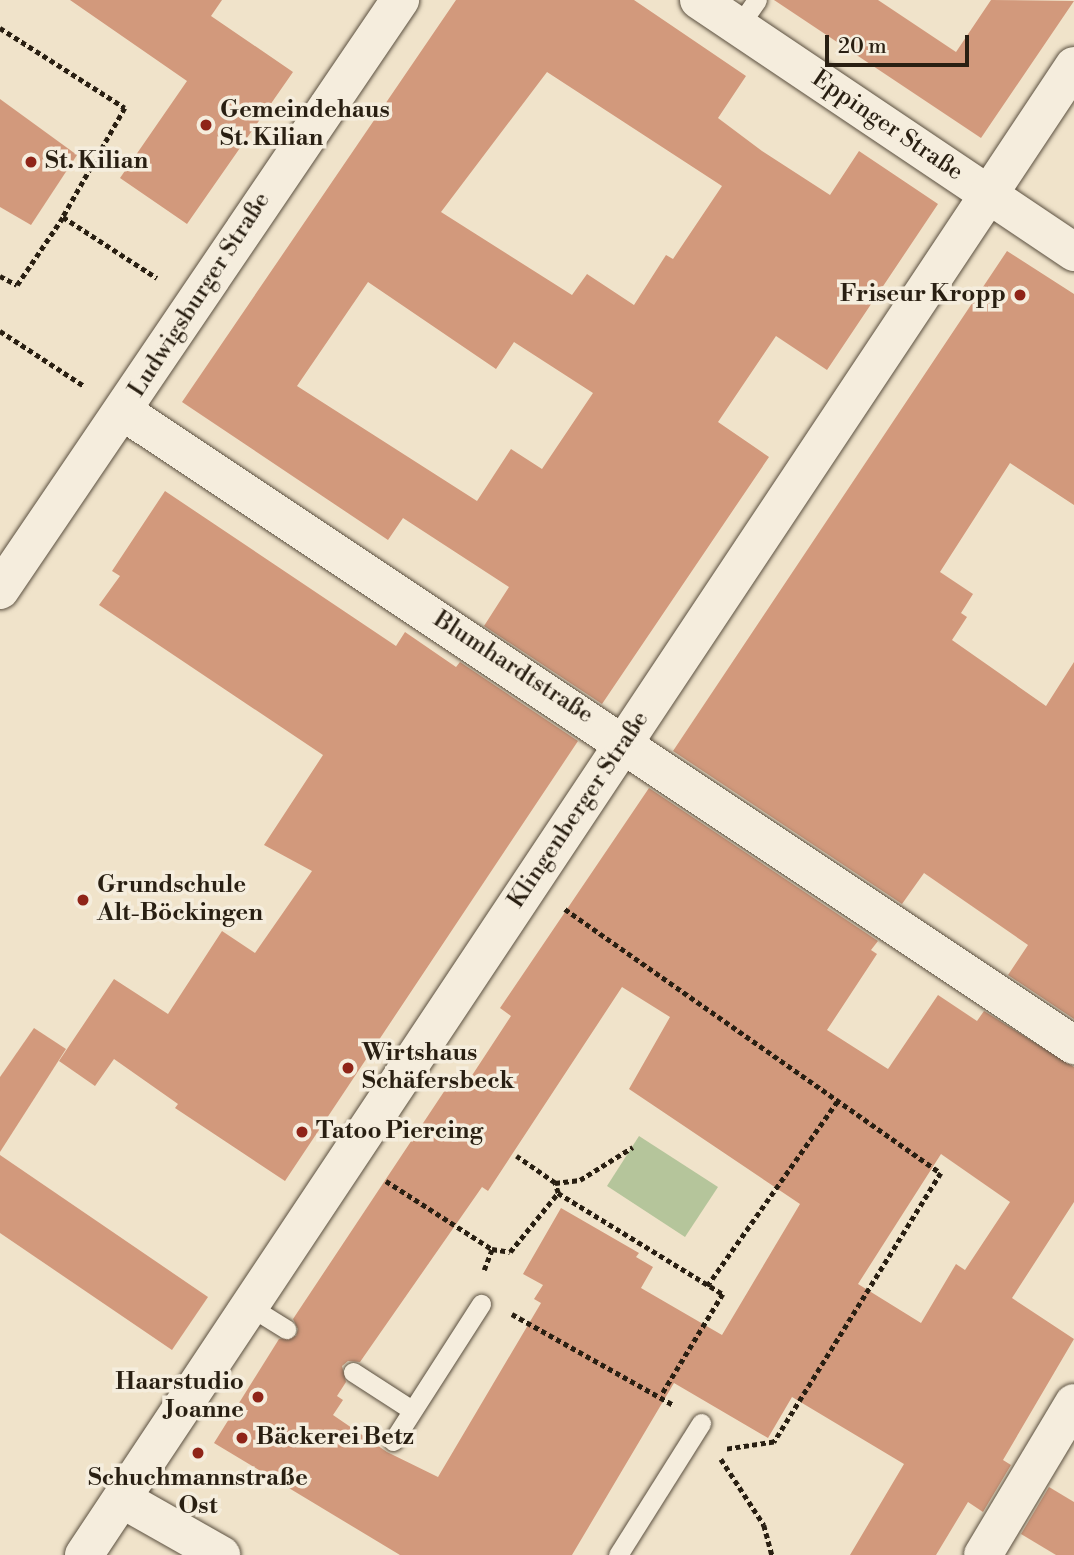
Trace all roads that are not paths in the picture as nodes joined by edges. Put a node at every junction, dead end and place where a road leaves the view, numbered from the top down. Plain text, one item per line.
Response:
1 (400, 0) edge
2 (699, 0) edge
3 (747, 13) edge
4 (1074, 66) edge
5 (989, 194) junction
6 (1074, 252) edge
7 (124, 412) junction
8 (0, 590) edge
9 (624, 741) junction
10 (1074, 1045) edge
11 (481, 1304) dead end
12 (249, 1306) junction
13 (286, 1329) dead end
14 (353, 1372) dead end
15 (1074, 1403) edge
16 (412, 1410) junction
17 (701, 1423) road end
18 (393, 1441) dead end
19 (121, 1499) junction
20 (84, 1555) edge
21 (220, 1555) edge
22 (618, 1555) edge
23 (983, 1555) edge

1 - 7 street, Ludwigsburger Straße
2 - 3 street, Eppinger Straße
3 - 5 street, Eppinger Straße
4 - 5 street, Klingenberger Straße
5 - 6 street, Eppinger Straße
5 - 9 street, Klingenberger Straße
7 - 8 street, Ludwigsburger Straße
7 - 9 street, Blumhardtstraße
9 - 10 street, Blumhardtstraße
9 - 12 street, Klingenberger Straße
11 - 16 lane
12 - 13 lane
12 - 19 street, Klingenberger Straße
14 - 16 lane
15 - 23 street
16 - 18 lane
17 - 22 lane
19 - 20 street, Klingenberger Straße
19 - 21 street

